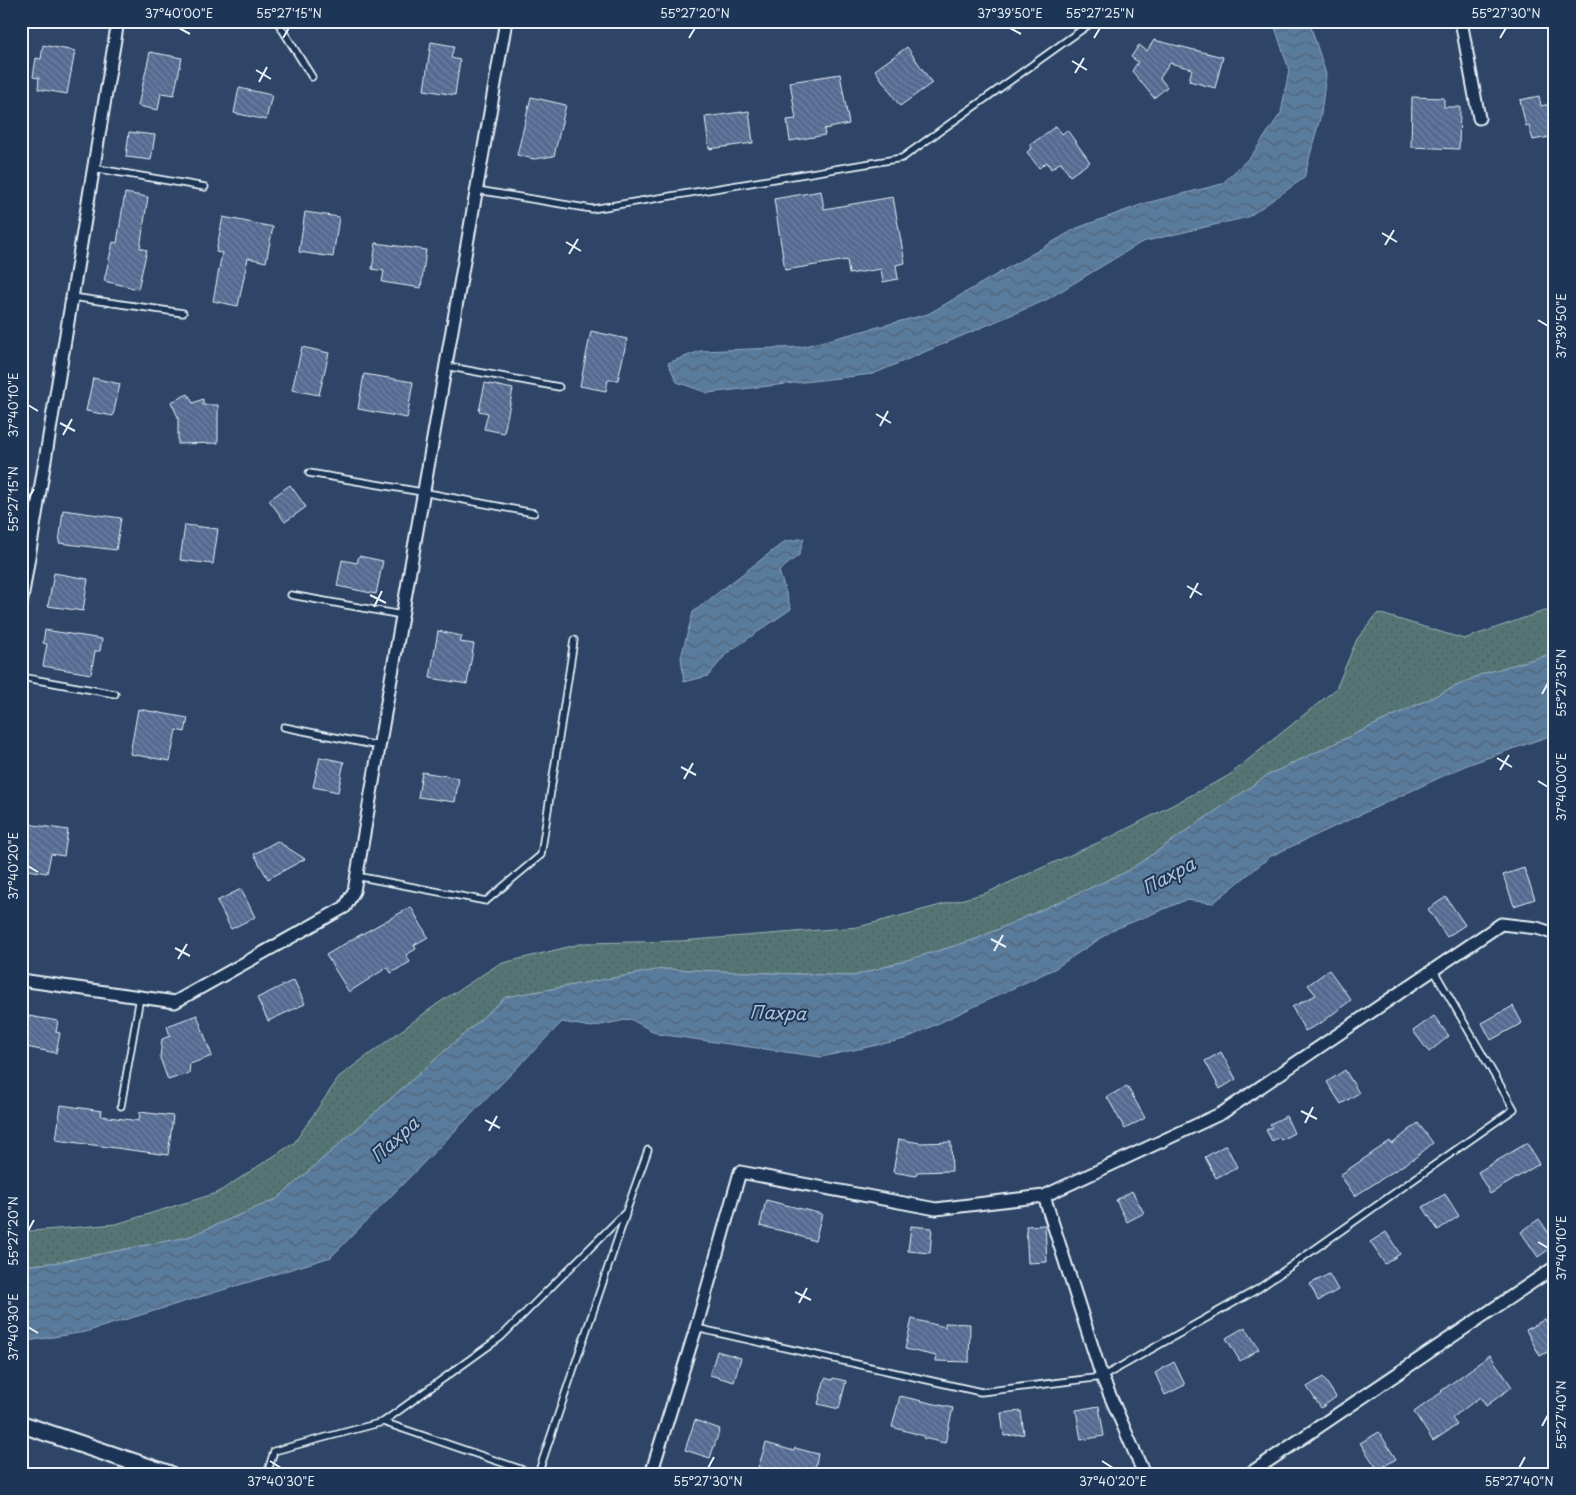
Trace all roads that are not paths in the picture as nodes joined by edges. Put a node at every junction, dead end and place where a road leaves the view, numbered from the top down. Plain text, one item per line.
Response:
1 (118, 21) edge
2 (277, 21) edge
3 (506, 21) edge
4 (1090, 21) edge
5 (1461, 21) edge
6 (312, 77) dead end
7 (1479, 118) dead end
8 (94, 168) junction
9 (205, 187) dead end
10 (476, 190) junction
11 (72, 297) junction
12 (183, 313) dead end
13 (445, 366) junction
14 (559, 387) dead end
15 (309, 473) dead end
16 (422, 492) junction
17 (534, 513) dead end
18 (291, 596) dead end
19 (21, 605) edge
20 (402, 615) junction
21 (574, 640) dead end
22 (21, 677) edge
23 (115, 694) dead end
24 (284, 726) dead end
25 (379, 746) junction
26 (356, 876) junction
27 (1555, 934) edge
28 (1433, 969) junction
29 (21, 980) edge
30 (140, 997) junction
31 (121, 1106) dead end
32 (648, 1150) dead end
33 (1044, 1196) junction
34 (626, 1212) junction
35 (1555, 1267) edge
36 (696, 1328) junction
37 (1102, 1377) junction
38 (383, 1422) junction
39 (21, 1424) edge
40 (651, 1472) edge
41 (169, 1474) edge
42 (267, 1474) edge
43 (537, 1474) edge
44 (665, 1474) edge
45 (1144, 1474) edge
46 (1249, 1474) edge

1 - 8 street
2 - 6 lane
3 - 10 street
4 - 10 lane
5 - 7 street
8 - 9 lane
8 - 11 street
10 - 13 street
11 - 12 lane
11 - 19 street
13 - 14 lane
13 - 16 street
15 - 16 lane
16 - 17 lane
16 - 20 street
18 - 20 lane
20 - 25 street
21 - 26 lane
22 - 23 lane
24 - 25 lane
25 - 26 street
26 - 30 street
27 - 28 street
28 - 33 street
28 - 37 lane
29 - 30 street
30 - 31 lane
32 - 34 lane
33 - 36 street
33 - 37 street
34 - 38 lane
34 - 43 lane
35 - 46 street
36 - 37 lane
36 - 40 street
37 - 45 street
38 - 42 lane
38 - 43 lane
39 - 41 main road
40 - 44 street

